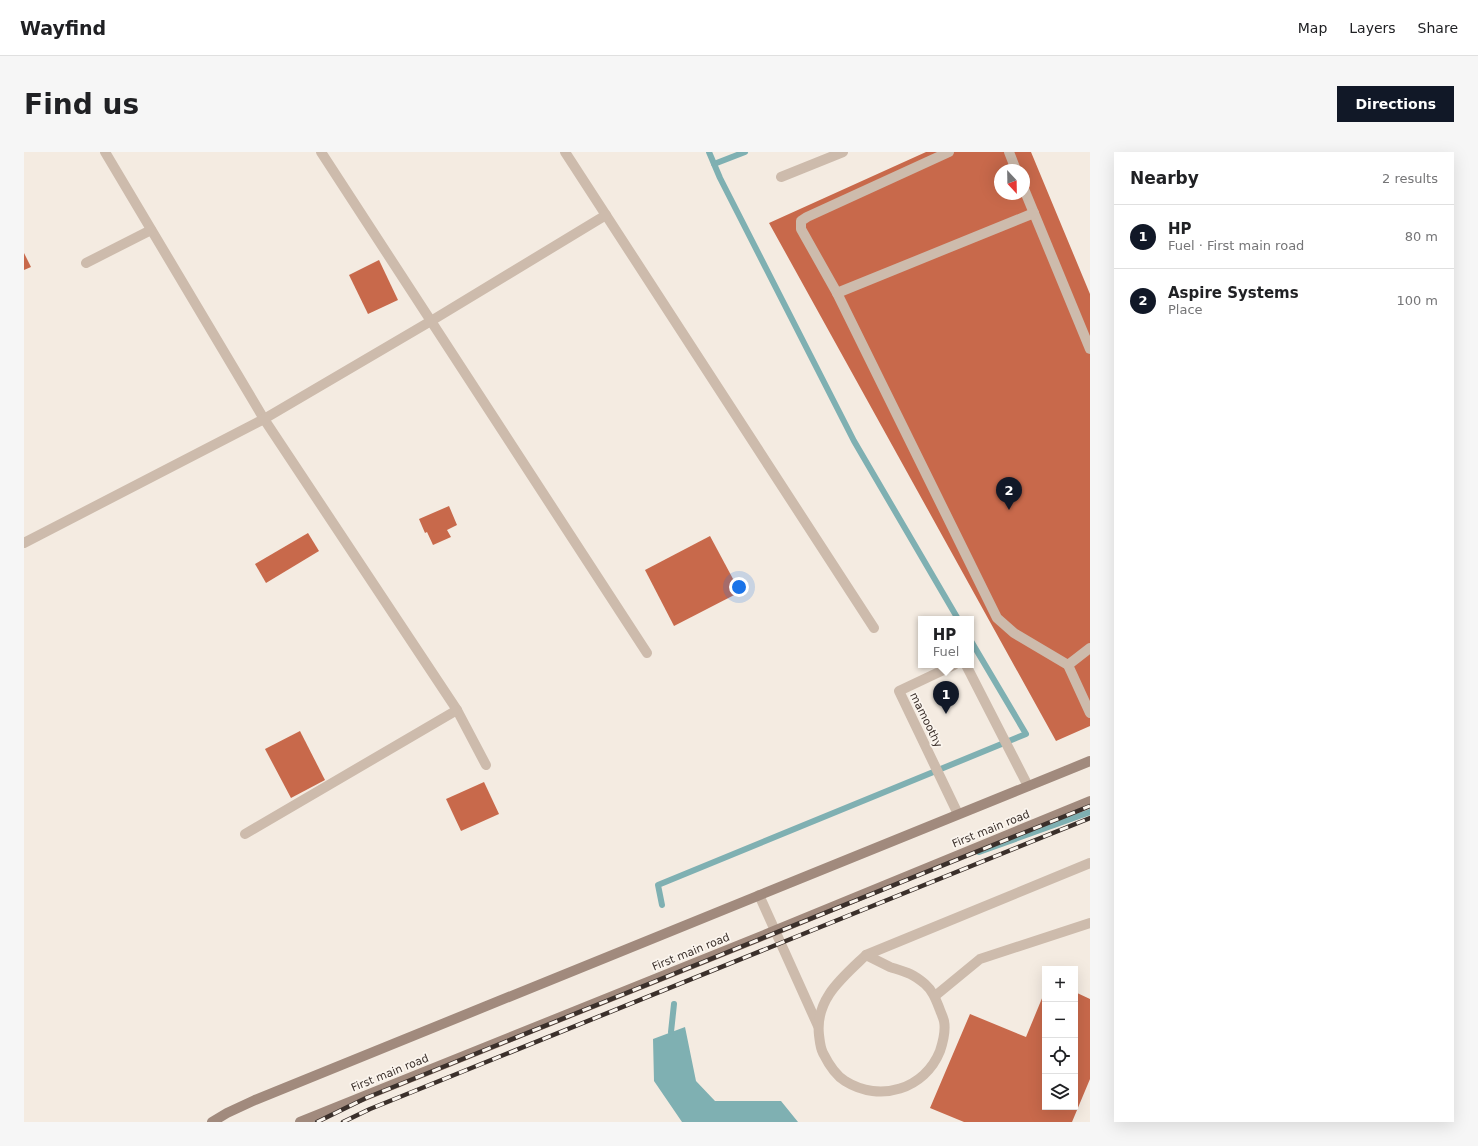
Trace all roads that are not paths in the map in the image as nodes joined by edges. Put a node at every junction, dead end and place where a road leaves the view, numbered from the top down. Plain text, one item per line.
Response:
1 (105, 152) edge
2 (321, 152) edge
3 (565, 152) edge
4 (842, 152) edge
5 (949, 152) edge
6 (1009, 152) edge
7 (1014, 164) edge
8 (781, 177) dead end
9 (1029, 200) edge
10 (1034, 213) junction
11 (606, 215) junction
12 (152, 230) junction
13 (86, 263) dead end
14 (837, 293) junction
15 (431, 321) junction
16 (1090, 349) edge
17 (264, 418) junction
18 (24, 542) edge
19 (874, 628) dead end
20 (1090, 648) edge
21 (647, 653) dead end
22 (1068, 665) junction
23 (948, 668) edge
24 (968, 668) edge
25 (457, 710) junction
26 (1090, 713) edge
27 (1090, 761) edge
28 (486, 765) dead end
29 (1028, 786) junction
30 (1090, 801) edge
31 (958, 814) junction
32 (245, 834) dead end
33 (1090, 863) edge
34 (759, 895) junction
35 (1090, 923) edge
36 (774, 931) junction
37 (866, 956) junction
38 (935, 996) junction
39 (818, 1026) junction
40 (212, 1122) edge
41 (300, 1122) edge

1 - 12 street
2 - 15 street
3 - 11 street
4 - 8 street
5 - 14 street
6 - 7 street
9 - 10 street
10 - 14 street
10 - 16 street
11 - 15 street
11 - 19 street
12 - 13 street
12 - 17 street
14 - 22 street
15 - 17 street
15 - 21 street
17 - 18 street
17 - 25 street
20 - 22 street
22 - 26 street
23 - 31 street, mamoothy
24 - 29 street
25 - 28 street
25 - 32 street
27 - 29 street
29 - 31 street
30 - 36 street, First main road
31 - 34 street
33 - 37 street
34 - 36 street
34 - 40 street
35 - 38 street
36 - 39 street
36 - 41 street, First main road
37 - 38 street
37 - 39 street
38 - 39 street

